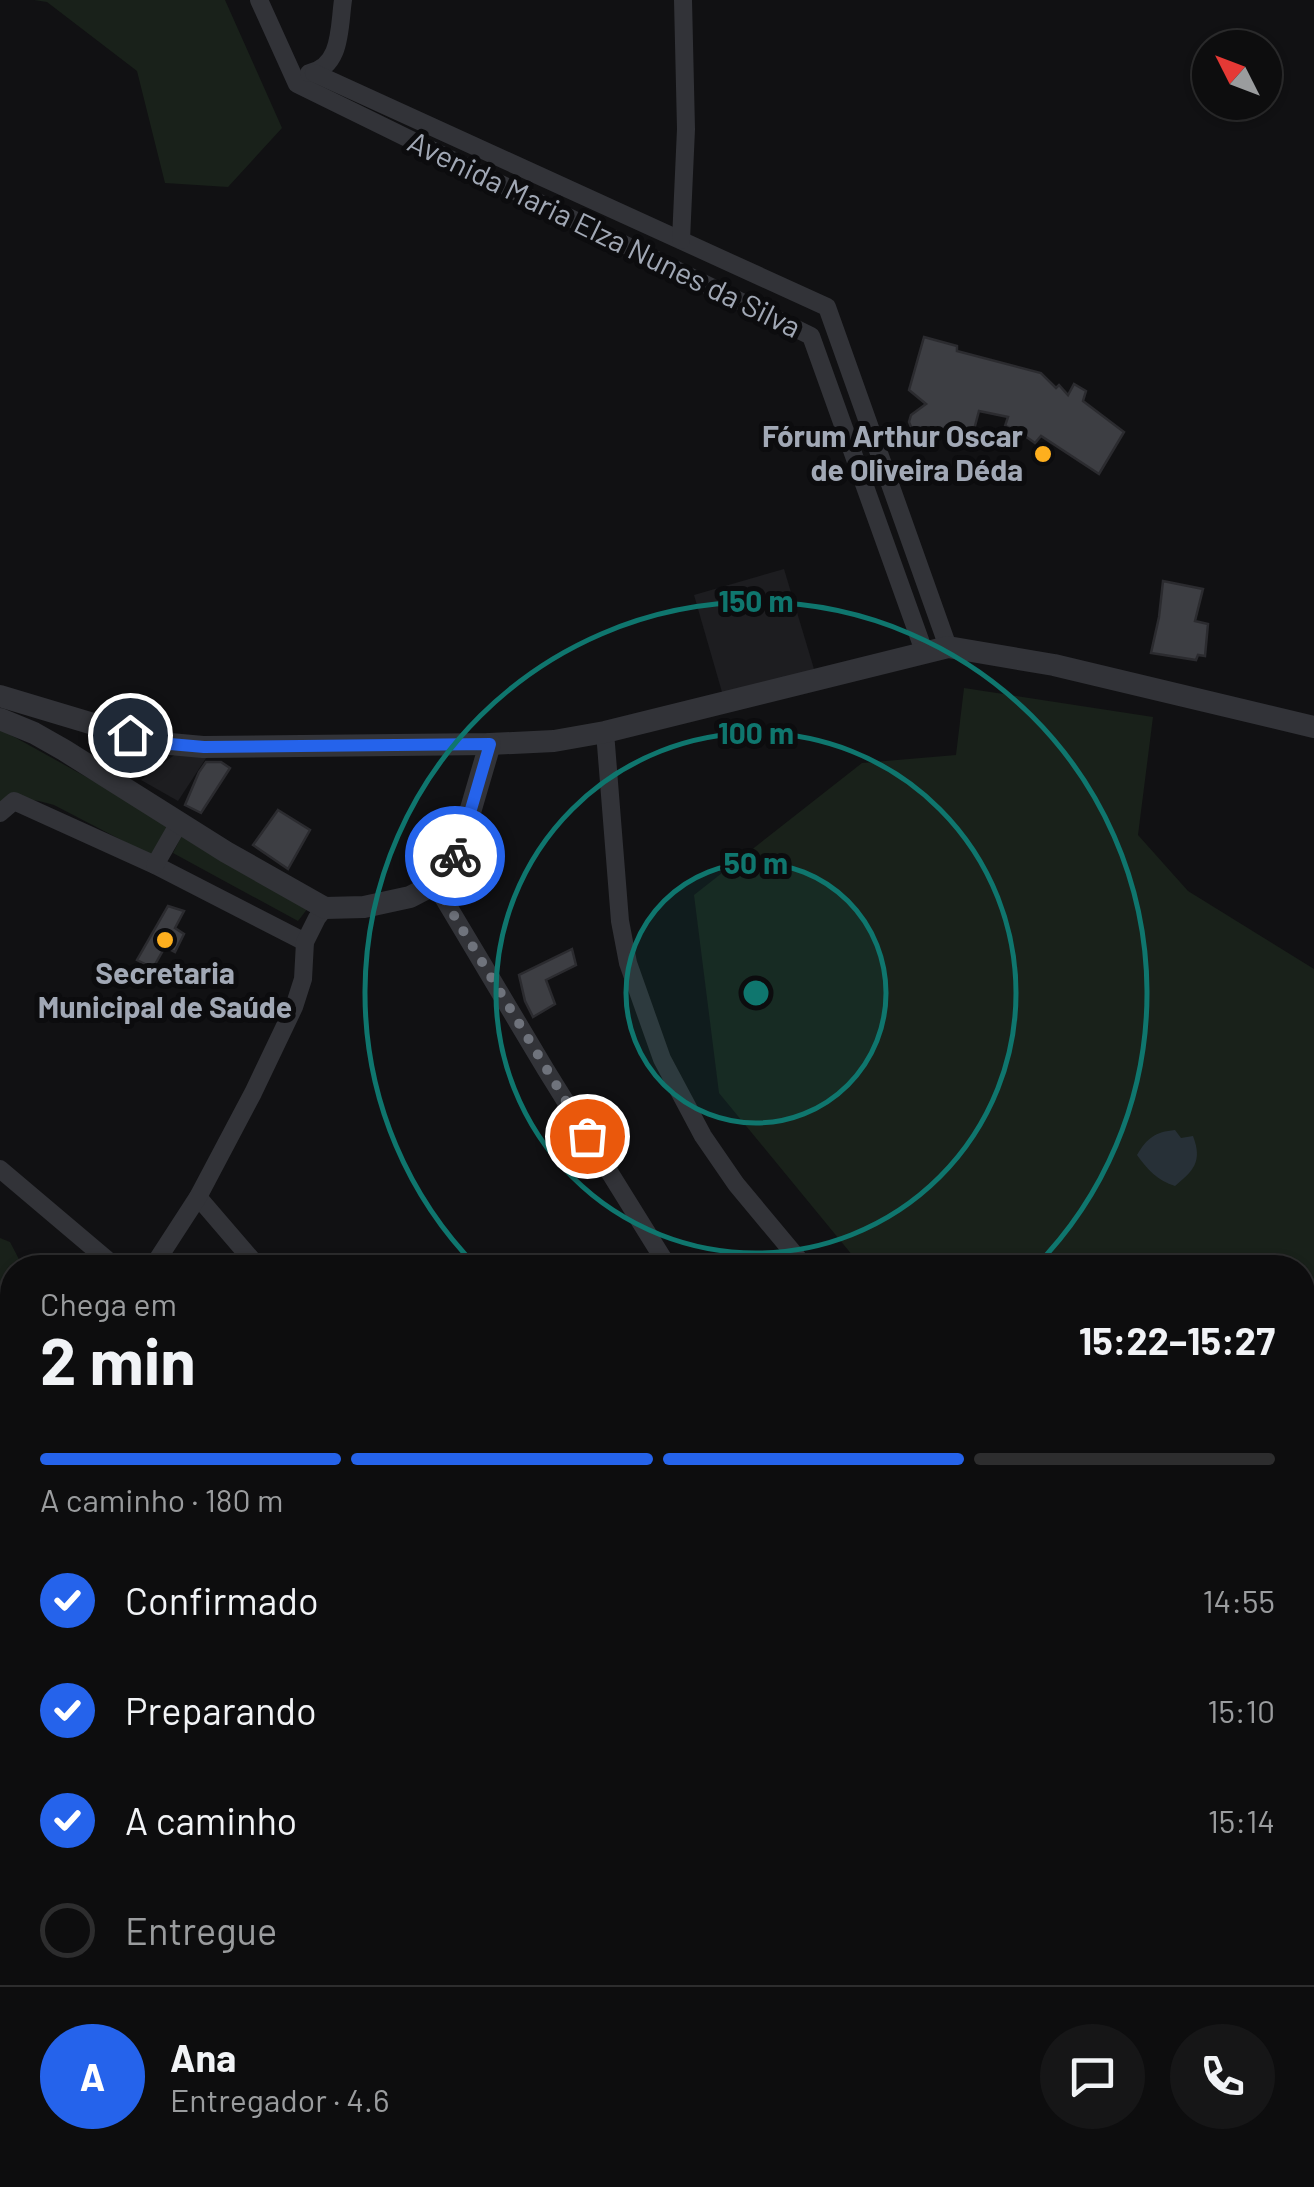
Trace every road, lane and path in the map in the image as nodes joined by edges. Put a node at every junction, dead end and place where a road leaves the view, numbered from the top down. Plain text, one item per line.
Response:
1 (260, 0) edge
2 (343, 0) edge
3 (683, 0) edge
4 (290, 66) junction
5 (314, 73) junction
6 (681, 240) junction
7 (936, 650) junction
8 (0, 696) edge
9 (0, 719) edge
10 (1314, 728) edge
11 (605, 732) junction
12 (490, 744) junction
13 (7, 807) edge
14 (179, 822) junction
15 (155, 866) junction
16 (435, 884) junction
17 (325, 908) junction
18 (305, 942) junction
19 (0, 1169) edge
20 (198, 1196) junction
21 (102, 1255) edge
22 (160, 1255) edge
23 (248, 1255) edge
24 (662, 1255) edge
25 (795, 1255) edge

1 - 4 street
2 - 5 street
3 - 6 street
4 - 5 street, Avenida Maria Elza Nunes da Silva
4 - 7 street, Avenida Maria Elza Nunes da Silva
5 - 6 street, Avenida Maria Elza Nunes da Silva
6 - 7 street, Avenida Maria Elza Nunes da Silva
7 - 10 street
7 - 11 street
8 - 12 street
9 - 14 street
11 - 12 street
11 - 25 street
12 - 16 street
13 - 15 street
14 - 15 street
14 - 17 street
15 - 18 street
16 - 17 street
16 - 24 street
17 - 18 street
18 - 20 street
19 - 21 street
20 - 22 street
20 - 23 street

